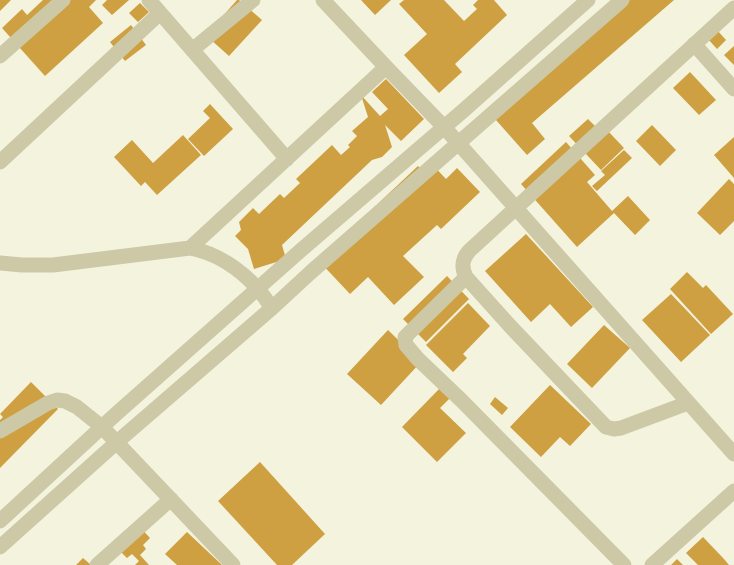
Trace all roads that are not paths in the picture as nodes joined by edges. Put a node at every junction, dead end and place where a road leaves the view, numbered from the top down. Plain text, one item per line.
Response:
1 (63, 0) edge
2 (149, 0) edge
3 (253, 0) edge
4 (323, 0) edge
5 (588, 0) edge
6 (622, 0) edge
7 (734, 8) edge
8 (160, 13) junction
9 (694, 44) junction
10 (192, 50) junction
11 (0, 56) edge
12 (386, 67) junction
13 (734, 89) edge
14 (444, 128) junction
15 (458, 144) junction
16 (287, 159) junction
17 (0, 162) edge
18 (515, 209) junction
19 (190, 248) junction
20 (0, 263) edge
21 (466, 277) junction
22 (258, 289) junction
23 (272, 308) junction
24 (688, 403) junction
25 (102, 427) junction
26 (0, 431) edge
27 (117, 442) junction
28 (734, 454) edge
29 (734, 491) edge
30 (171, 499) junction
31 (0, 521) edge
32 (0, 546) edge
33 (97, 565) edge
34 (233, 565) edge
35 (624, 565) edge
36 (652, 565) edge

1 - 11 street
2 - 8 street
3 - 10 street
4 - 12 street
5 - 14 street
6 - 15 street
7 - 9 street
8 - 10 street
8 - 17 street
9 - 13 street
9 - 18 street
10 - 16 street
12 - 14 street
12 - 16 street
14 - 15 street
14 - 22 street
15 - 18 street
15 - 23 street
16 - 19 street
18 - 21 street
18 - 24 street
19 - 20 street
19 - 22 street
21 - 24 street
21 - 35 street
22 - 23 street
22 - 25 street
23 - 27 street
24 - 28 street
25 - 26 street
25 - 27 street
25 - 31 street
27 - 30 street
27 - 32 street
29 - 36 street
30 - 33 street
30 - 34 street

